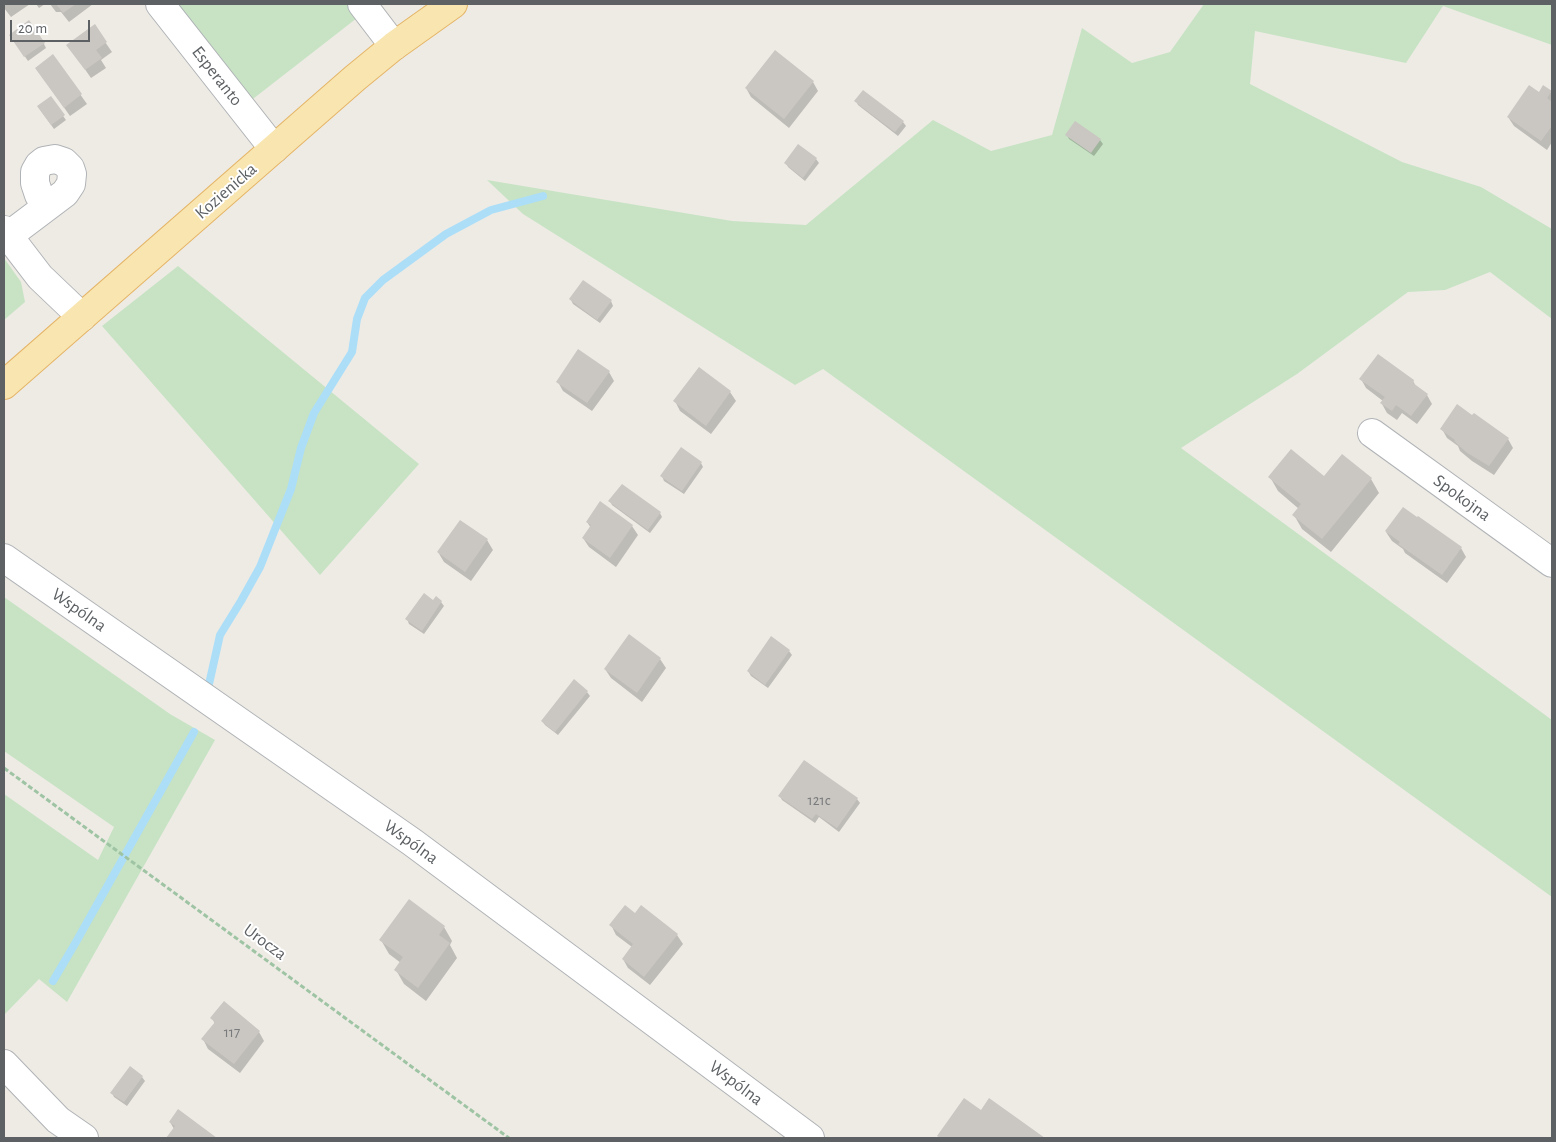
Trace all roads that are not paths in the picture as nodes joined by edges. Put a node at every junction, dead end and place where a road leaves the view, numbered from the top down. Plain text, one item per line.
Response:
1 (160, 4) edge
2 (362, 4) edge
3 (453, 4) edge
4 (433, 13) edge
5 (394, 46) junction
6 (274, 149) junction
7 (46, 206) dead end
8 (6, 233) edge
9 (82, 317) junction
10 (4, 385) edge
11 (1372, 433) dead end
12 (4, 558) edge
13 (1552, 563) edge
14 (4, 1064) edge
15 (84, 1138) edge
16 (810, 1138) edge

1 - 6 street, Esperanto
2 - 5 street
3 - 4 main road, Kozienicka
4 - 5 main road, Kozienicka
5 - 6 main road, Kozienicka
6 - 9 main road, Kozienicka
7 - 8 street
8 - 9 street
9 - 10 main road, Kozienicka
11 - 13 street, Spokojna
12 - 16 street, Wspólna
14 - 15 street

